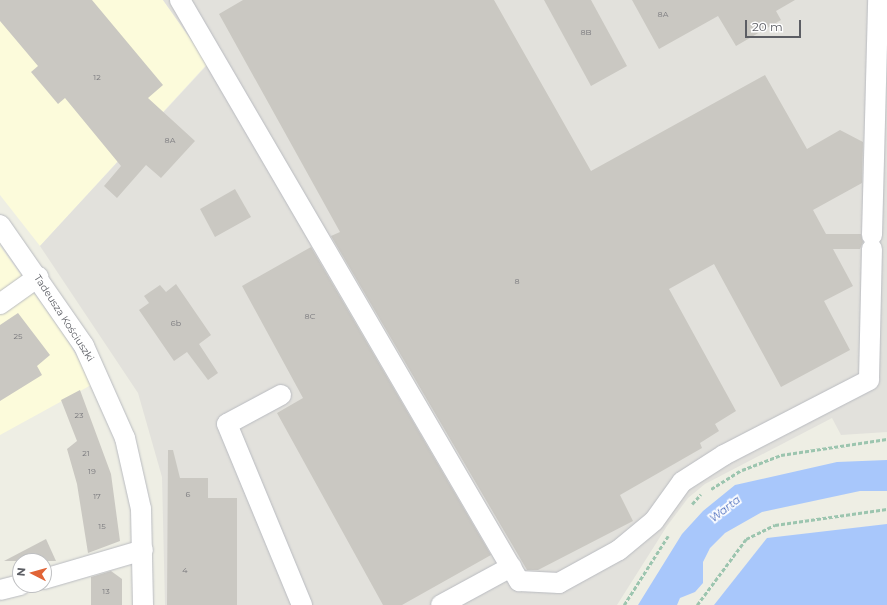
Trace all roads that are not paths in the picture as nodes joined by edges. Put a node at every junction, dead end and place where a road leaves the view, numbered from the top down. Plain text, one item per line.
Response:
1 (180, 0) edge
2 (878, 0) edge
3 (0, 225) edge
4 (38, 277) junction
5 (0, 304) edge
6 (281, 395) dead end
7 (143, 550) junction
8 (511, 567) junction
9 (52, 577) edge
10 (12, 587) edge
11 (0, 590) edge
12 (143, 605) edge
13 (302, 605) edge
14 (441, 605) edge

1 - 8 street
2 - 8 street
3 - 4 street, Tadeusza Kościuszki
4 - 5 street
4 - 7 street, Tadeusza Kościuszki
6 - 13 street
7 - 9 street
7 - 12 street, Tadeusza Kościuszki
8 - 14 street
10 - 11 street

